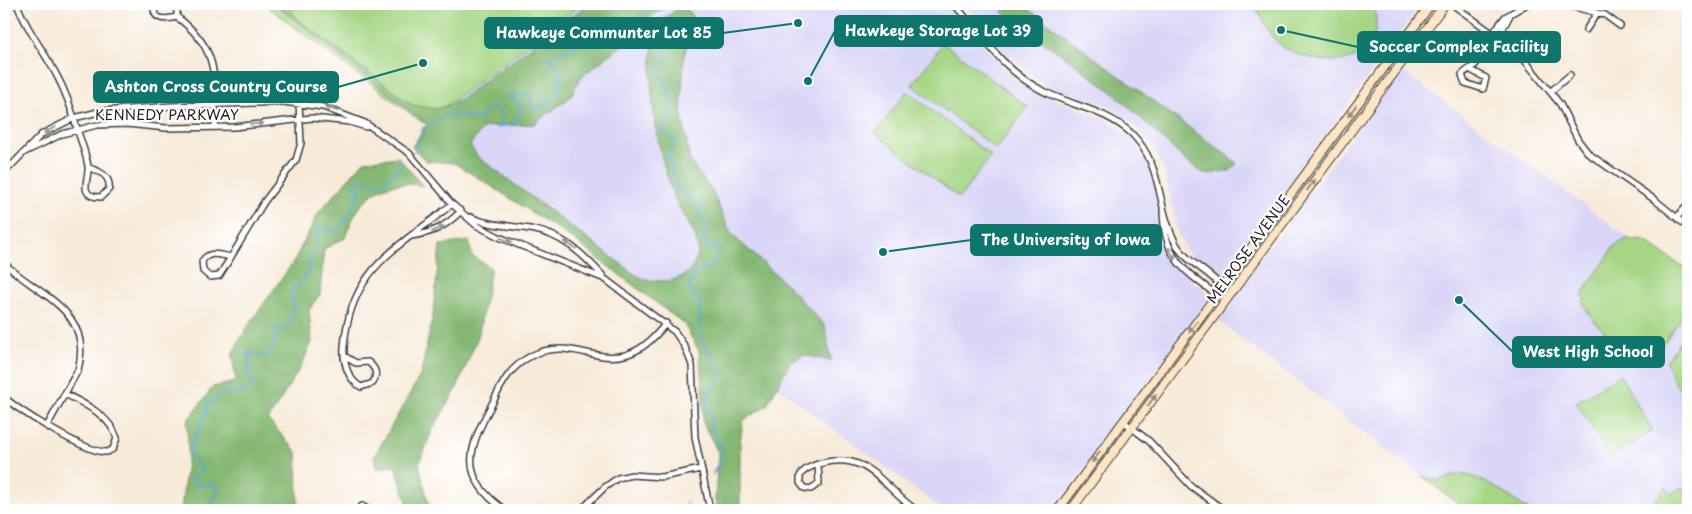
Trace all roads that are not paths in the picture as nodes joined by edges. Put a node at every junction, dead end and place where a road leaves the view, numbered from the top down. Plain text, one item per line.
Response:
1 (17, 4) edge
2 (154, 4) edge
3 (177, 4) edge
4 (954, 4) edge
5 (1430, 4) edge
6 (1445, 4) edge
7 (1452, 4) edge
8 (1512, 4) edge
9 (1524, 4) edge
10 (1563, 4) edge
11 (1515, 11) junction
12 (1597, 13) junction
13 (178, 17) junction
14 (1620, 26) dead end
15 (1586, 30) dead end
16 (1496, 35) junction
17 (1469, 68) junction
18 (1570, 76) dead end
19 (1550, 92) junction
20 (299, 103) junction
21 (214, 105) junction
22 (74, 118) junction
23 (300, 118) junction
24 (215, 127) junction
25 (77, 128) junction
26 (375, 129) junction
27 (22, 153) junction
28 (88, 168) junction
29 (4, 173) edge
30 (452, 204) junction
31 (1688, 205) edge
32 (1163, 207) junction
33 (463, 213) junction
34 (1677, 216) junction
35 (1688, 227) edge
36 (411, 236) junction
37 (231, 257) junction
38 (4, 263) edge
39 (605, 279) junction
40 (1223, 287) junction
41 (1216, 295) junction
42 (666, 323) junction
43 (344, 356) junction
44 (65, 394) junction
45 (4, 397) edge
46 (1123, 421) junction
47 (47, 426) junction
48 (1132, 428) junction
49 (818, 464) junction
50 (701, 469) junction
51 (358, 510) edge
52 (369, 510) edge
53 (505, 510) edge
54 (582, 510) edge
55 (710, 510) edge
56 (916, 510) edge
57 (1058, 510) edge
58 (1072, 510) edge
59 (1224, 510) edge

1 - 22 street
2 - 13 street
3 - 13 street
4 - 32 street
5 -> 40 main road, MELROSE AVENUE
48 -> 6 main road, MELROSE AVENUE
7 - 16 street
8 - 11 street
9 - 11 street
10 - 12 street
11 - 16 street
12 - 14 street
12 - 15 street
13 - 21 street
16 - 17 street
16 - 19 street
17 - 17 street
18 - 19 street
19 - 34 street
20 - 21 street, KENNEDY PARKWAY
20 - 23 street
26 -> 20 street, KENNEDY PARKWAY
21 - 22 street, KENNEDY PARKWAY
21 - 24 street
22 - 25 street
22 -> 27 street, KENNEDY PARKWAY
24 -> 23 street, KENNEDY PARKWAY
23 - 26 street, KENNEDY PARKWAY
23 - 37 street
24 - 25 street, KENNEDY PARKWAY
25 - 27 street, KENNEDY PARKWAY
25 - 28 street
26 - 30 street, KENNEDY PARKWAY
27 - 29 street, KENNEDY PARKWAY
28 - 28 street
30 - 33 street, KENNEDY PARKWAY
30 - 36 street
31 - 34 street
32 - 40 street
32 -> 41 street
36 -> 33 street
33 -> 39 street, KENNEDY PARKWAY
39 -> 33 street, KENNEDY PARKWAY
34 - 35 street
36 - 43 street
37 - 37 street
38 - 44 street
39 - 42 street, KENNEDY PARKWAY
40 - 41 main road, MELROSE AVENUE
41 -> 46 main road, MELROSE AVENUE
42 - 50 street, KENNEDY PARKWAY
42 - 53 street
43 - 43 street
44 - 47 street
44 - 47 street
45 - 47 street
46 - 48 street
46 -> 57 main road, MELROSE AVENUE
48 - 58 main road, MELROSE AVENUE
48 - 59 street
49 - 49 street
49 - 56 street
50 - 54 street
50 - 55 street, KENNEDY PARKWAY
51 - 52 street

